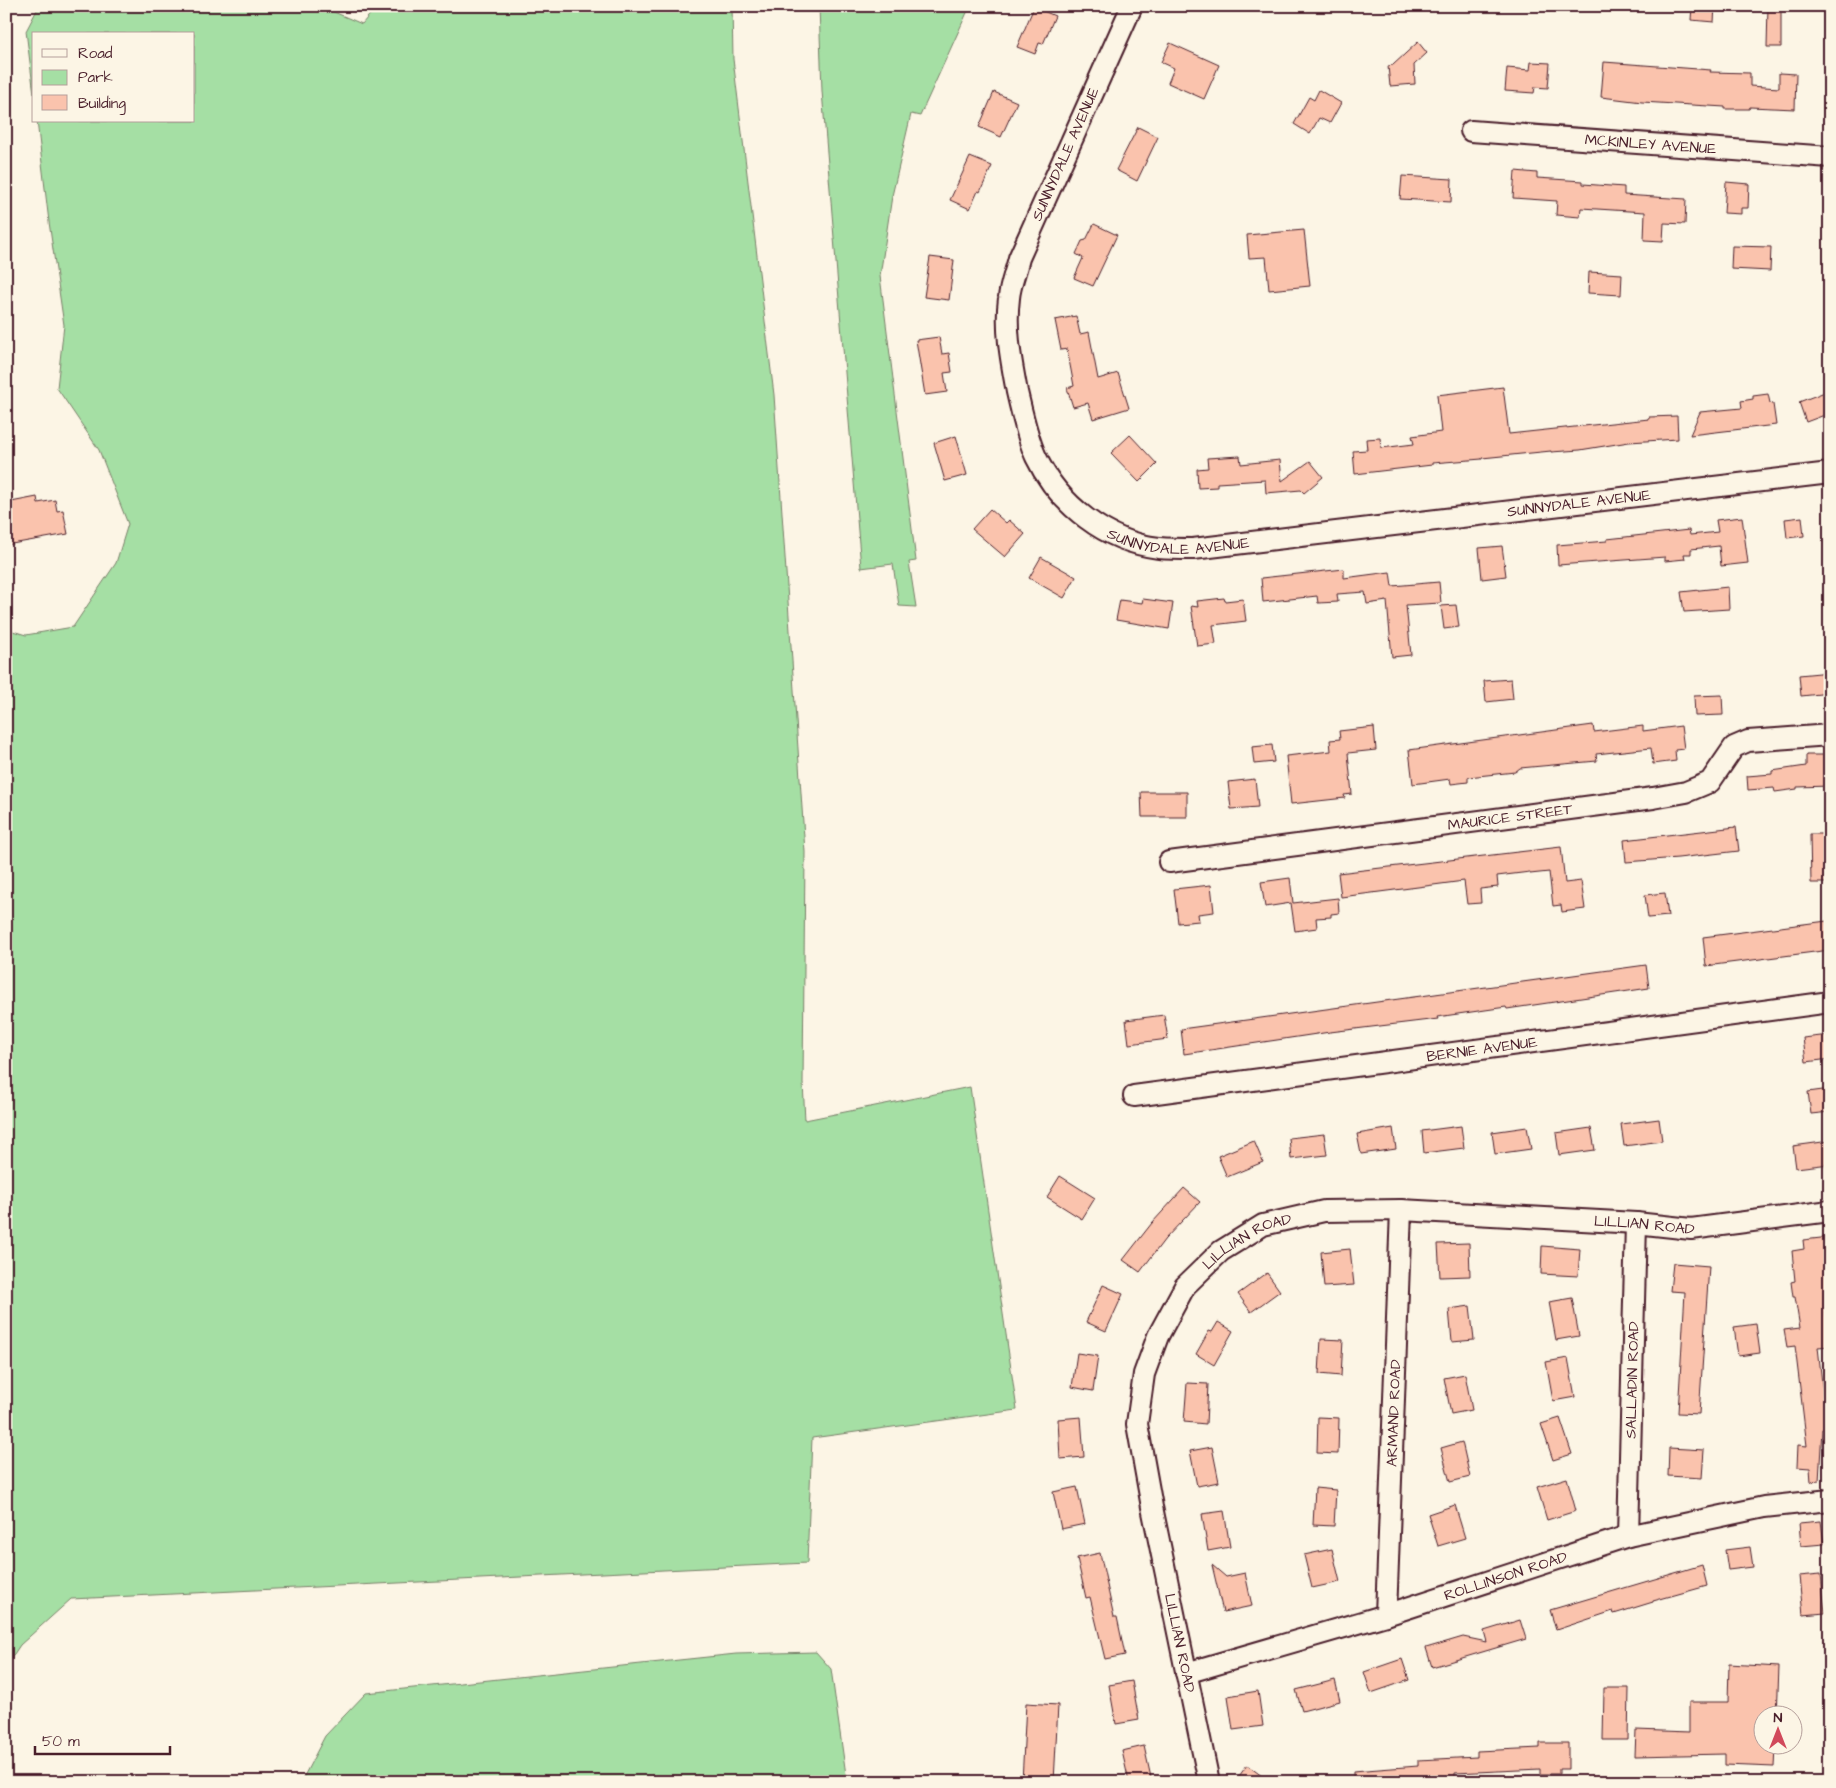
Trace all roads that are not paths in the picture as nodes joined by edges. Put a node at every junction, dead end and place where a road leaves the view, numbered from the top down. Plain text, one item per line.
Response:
1 (1132, 6) edge
2 (1471, 131) dead end
3 (1830, 157) edge
4 (1830, 473) edge
5 (1830, 735) edge
6 (1169, 862) dead end
7 (1830, 1002) edge
8 (1134, 1096) dead end
9 (1401, 1210) junction
10 (1830, 1211) edge
11 (1636, 1223) junction
12 (1830, 1500) edge
13 (1628, 1536) junction
14 (1386, 1615) junction
15 (1186, 1673) junction
16 (1208, 1782) edge

1 - 4 street, SUNNYDALE AVENUE
2 - 3 street, MCKINLEY AVENUE
5 - 6 street, MAURICE STREET
7 - 8 street, BERNIE AVENUE
9 - 11 street, LILLIAN ROAD
9 - 14 street, ARMAND ROAD
9 - 15 street, LILLIAN ROAD
10 - 11 street, LILLIAN ROAD
11 - 13 street, SALLADIN ROAD
12 - 13 street, ROLLINSON ROAD
13 - 14 street, ROLLINSON ROAD
14 - 15 street, ROLLINSON ROAD
15 - 16 street, LILLIAN ROAD

